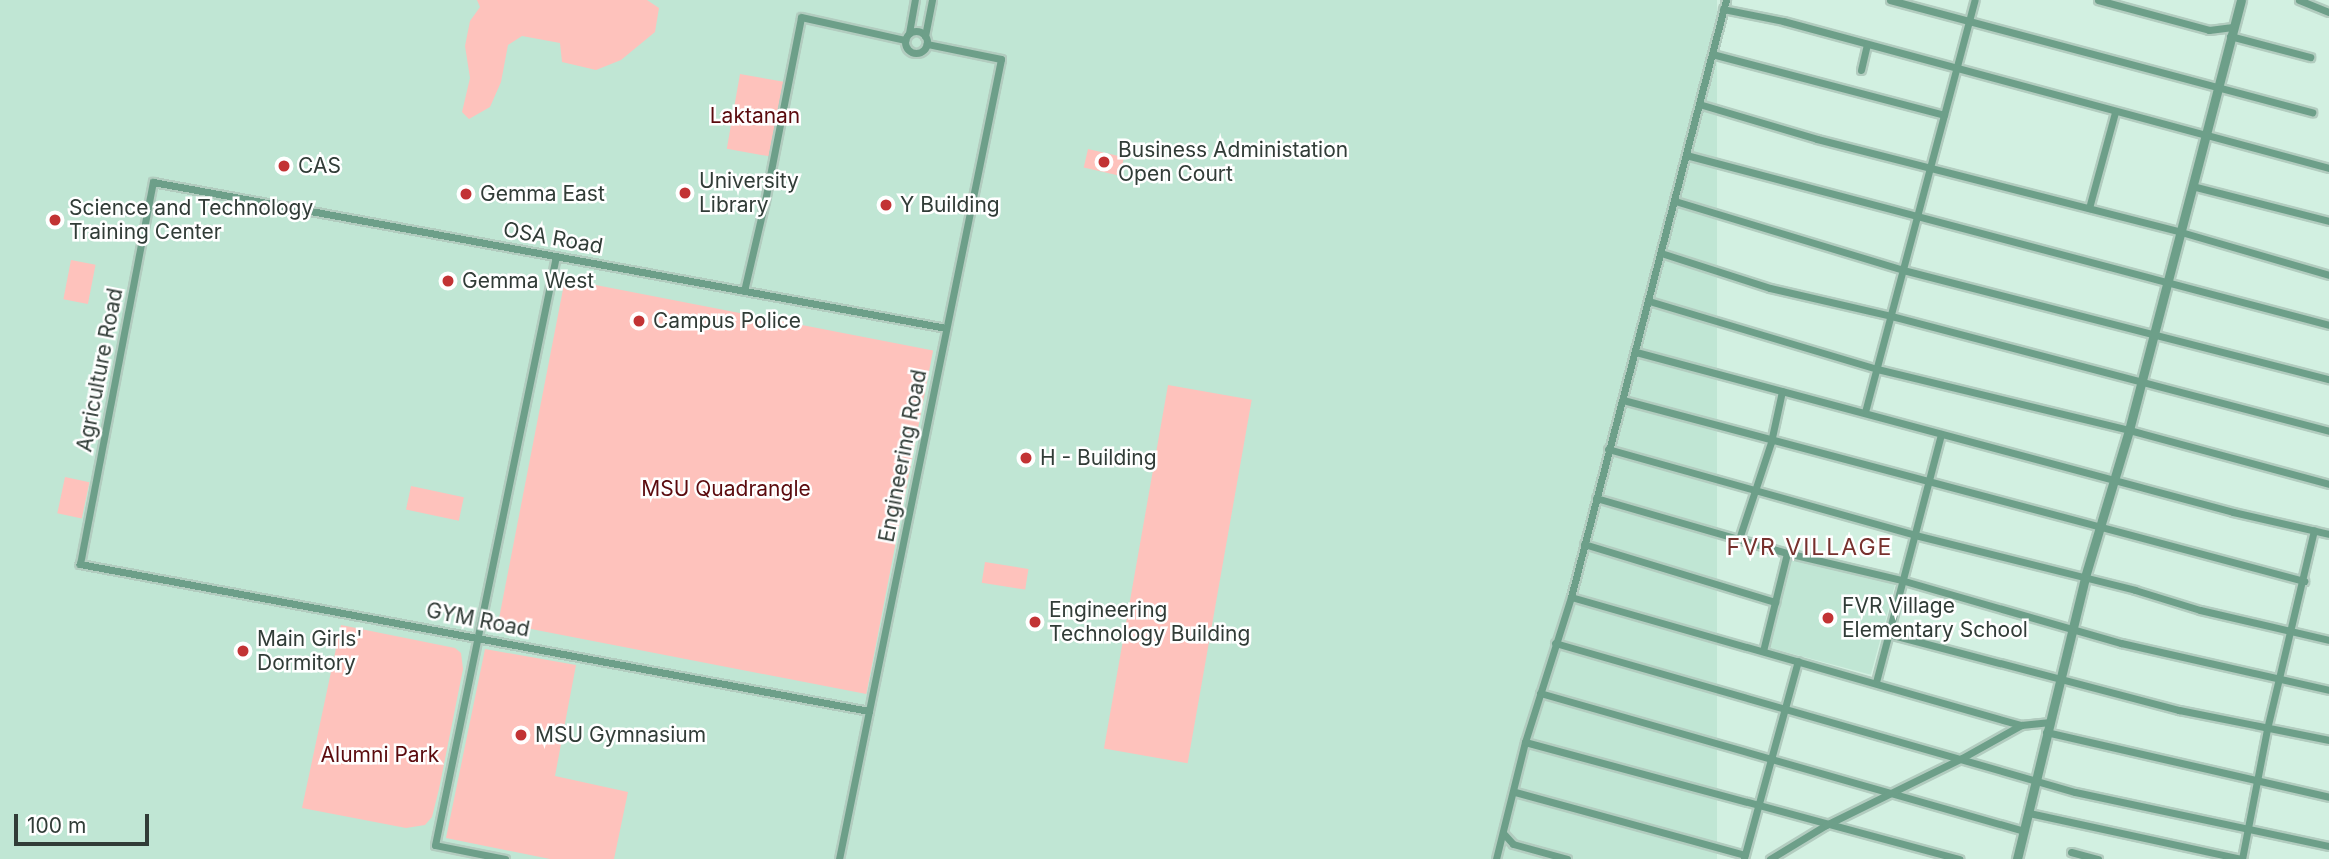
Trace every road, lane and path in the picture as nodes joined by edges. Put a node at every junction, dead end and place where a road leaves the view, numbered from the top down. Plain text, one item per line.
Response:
1 (915, 0) edge
2 (932, 0) edge
3 (1890, 0) edge
4 (1975, 0) edge
5 (2098, 0) edge
6 (2241, 0) edge
7 (2299, 0) edge
8 (1724, 4) edge
9 (2329, 12) edge
10 (1970, 20) junction
11 (2232, 31) junction
12 (907, 37) junction
13 (926, 40) junction
14 (1867, 45) junction
15 (1712, 54) junction
16 (2310, 57) dead end
17 (1957, 68) junction
18 (1861, 70) dead end
19 (2217, 89) junction
20 (1699, 104) junction
21 (2115, 112) junction
22 (2312, 113) dead end
23 (1944, 115) junction
24 (2203, 136) junction
25 (1686, 155) junction
26 (1931, 168) junction
27 (2329, 168) edge
28 (153, 182) joint
29 (2192, 186) junction
30 (1675, 201) junction
31 (2089, 208) junction
32 (1917, 217) junction
33 (2329, 221) edge
34 (2181, 232) junction
35 (1661, 253) junction
36 (556, 256) junction
37 (1903, 270) junction
38 (2329, 275) edge
39 (2166, 284) junction
40 (744, 291) junction
41 (1648, 301) junction
42 (1891, 316) junction
43 (2329, 325) edge
44 (947, 328) junction
45 (2154, 333) junction
46 (1636, 352) junction
47 (1877, 369) junction
48 (2329, 379) edge
49 (2141, 382) junction
50 (1782, 391) junction
51 (1623, 400) junction
52 (1866, 412) junction
53 (2129, 430) junction
54 (2329, 430) edge
55 (1941, 434) junction
56 (1771, 442) junction
57 (1608, 449) junction
58 (2113, 480) junction
59 (1928, 483) junction
60 (2329, 484) edge
61 (1757, 490) junction
62 (1595, 498) junction
63 (2100, 527) junction
64 (2315, 530) junction
65 (1915, 534) junction
66 (2329, 534) edge
67 (1739, 539) junction
68 (1584, 544) junction
69 (1787, 553) junction
70 (80, 564) joint
71 (2085, 577) junction
72 (1901, 580) junction
73 (2304, 581) junction
74 (1571, 597) junction
75 (1774, 602) junction
76 (2072, 626) junction
77 (2291, 630) junction
78 (1889, 634) junction
79 (477, 638) junction
80 (2329, 640) edge
81 (1555, 643) junction
82 (1763, 650) junction
83 (1798, 661) junction
84 (2060, 677) junction
85 (2280, 679) junction
86 (1876, 682) junction
87 (2329, 690) edge
88 (1540, 693) junction
89 (1786, 707) junction
90 (869, 711) junction
91 (2048, 722) junction
92 (2021, 725) junction
93 (2267, 729) junction
94 (2046, 733) junction
95 (2329, 740) edge
96 (1525, 742) junction
97 (1962, 758) junction
98 (1773, 761) junction
99 (2035, 780) junction
100 (2258, 780) junction
101 (1515, 792) junction
102 (1892, 792) junction
103 (2329, 797) edge
104 (1760, 808) junction
105 (2029, 813) junction
106 (1826, 825) junction
107 (2250, 827) junction
108 (2024, 831) junction
109 (1504, 834) junction
110 (1513, 844) junction
111 (2329, 846) edge
112 (1499, 849) junction
113 (2071, 852) dead end
114 (1744, 857) edge
115 (505, 859) edge
116 (839, 859) edge
117 (1496, 859) edge
118 (1567, 859) edge
119 (1770, 859) edge
120 (1960, 859) edge
121 (2017, 859) edge
122 (2098, 859) edge
123 (2242, 859) edge

1 - 12 street
2 - 13 street
3 - 10 street
4 - 10 street
5 - 11 street
6 - 11 street
7 - 9 street
8 - 14 street
8 - 15 street
10 - 17 street
10 - 19 street
11 - 16 street
11 - 19 street
12 - 13 street
12 - 13 street
12 - 40 street
13 - 44 street, Engineering Road
14 - 17 street
14 - 18 street
15 - 20 street
15 - 23 street
17 - 21 street
17 - 23 street
19 - 22 street
19 - 24 street
20 - 25 street
20 - 26 street
21 - 24 street
21 - 31 street
23 - 26 street
24 - 27 street
24 - 29 street
25 - 30 street
25 - 32 street
26 - 31 street
26 - 32 street
28 - 36 street, OSA Road
28 - 70 street, Agriculture Road
29 - 33 street
29 - 34 street
30 - 35 street
30 - 37 street
31 - 34 street
32 - 37 street
32 - 39 street
34 - 38 street
34 - 39 street
35 - 41 street
35 - 42 street
36 - 40 street, OSA Road
36 - 79 street
37 - 42 street
37 - 45 street
39 - 43 street
39 - 45 street
40 - 44 street, OSA Road
41 - 46 street
41 - 47 street
42 - 47 street
42 - 49 street
44 - 90 street, Engineering Road
45 - 48 street
45 - 49 street
46 - 50 street
46 - 51 street
47 - 52 street
47 - 53 street
49 - 53 street
49 - 54 street
50 - 52 street
50 - 56 street
51 - 56 street
51 - 57 street
52 - 55 street
53 - 58 street
53 - 60 street
55 - 58 street
55 - 59 street
56 - 59 street
56 - 61 street
57 - 61 street
57 - 62 street
58 - 63 street
58 - 64 street
59 - 63 street
59 - 65 street
61 - 65 street
61 - 67 street
62 - 67 street
62 - 68 street
63 - 71 street
63 - 73 street
64 - 66 street
64 - 73 street
65 - 71 street
65 - 72 street
67 - 69 street
68 - 74 street
68 - 75 street
69 - 72 street
69 - 75 street
70 - 79 street, GYM Road
71 - 76 street
71 - 77 street
72 - 76 street
72 - 78 street
73 - 77 street
74 - 81 street
74 - 82 street
75 - 82 street
76 - 84 street
76 - 85 street
77 - 80 street
77 - 85 street
78 - 84 street
78 - 86 street
79 - 90 street, GYM Road
79 - 115 street
81 - 88 street
81 - 89 street
82 - 83 street
83 - 86 street
83 - 89 street
84 - 91 street
84 - 93 street
85 - 87 street
85 - 93 street
86 - 92 street
88 - 96 street
88 - 98 street
89 - 97 street
89 - 98 street
90 - 116 street, Engineering Road
91 - 92 street
91 - 94 street
92 - 97 street
93 - 95 street
93 - 100 street
94 - 99 street
94 - 100 street
96 - 101 street
96 - 104 street
97 - 99 street
97 - 102 street
98 - 102 street
98 - 104 street
99 - 105 street
99 - 107 street
100 - 103 street
100 - 107 street
101 - 109 street
101 - 114 street
102 - 106 street
102 - 108 street
104 - 106 street
104 - 114 street
105 - 108 street
105 - 123 street
106 - 119 street
106 - 120 street
107 - 111 street
107 - 123 street
108 - 121 street
109 - 110 street
109 - 112 street
110 - 112 street
110 - 118 street
112 - 117 street
113 - 122 street

